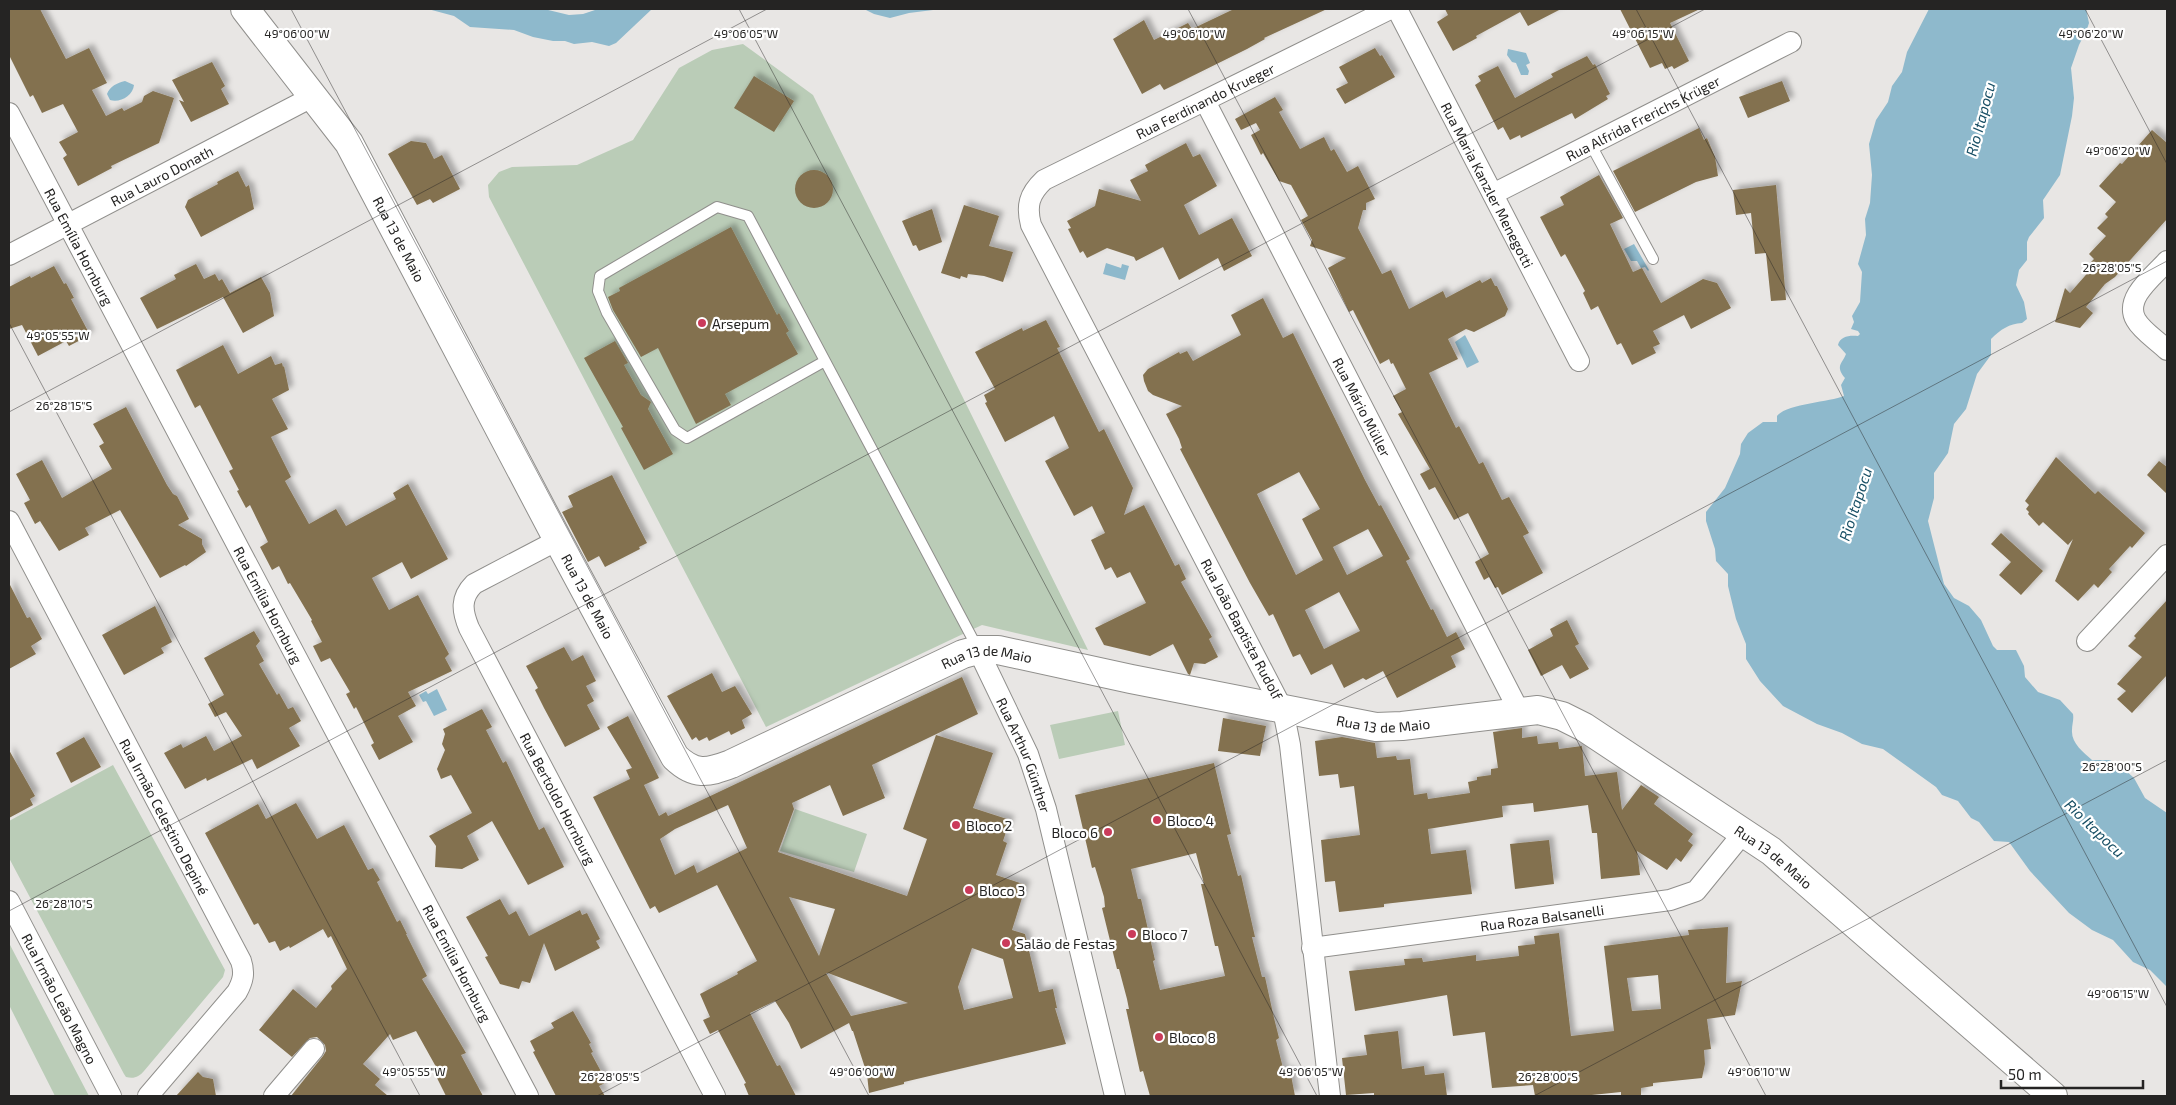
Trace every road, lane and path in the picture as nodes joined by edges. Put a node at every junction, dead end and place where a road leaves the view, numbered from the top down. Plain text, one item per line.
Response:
1 (245, 9) edge
2 (1390, 9) edge
3 (1397, 9) edge
4 (1791, 42) dead end
5 (314, 96) junction
6 (1205, 101) junction
7 (9, 113) edge
8 (1591, 145) junction
9 (1493, 194) junction
10 (1029, 202) joint
11 (67, 224) junction
12 (9, 255) edge
13 (1653, 259) dead end
14 (2167, 261) edge
15 (2167, 350) edge
16 (825, 361) junction
17 (1579, 361) dead end
18 (9, 520) edge
19 (558, 540) junction
20 (2167, 555) edge
21 (2087, 641) dead end
22 (978, 650) junction
23 (1283, 710) junction
24 (1519, 711) junction
25 (1744, 832) junction
26 (9, 901) edge
27 (1312, 948) junction
28 (314, 1049) dead end
29 (112, 1094) edge
30 (148, 1096) edge
31 (274, 1096) edge
32 (528, 1096) edge
33 (715, 1096) edge
34 (1115, 1096) edge
35 (1330, 1096) edge
36 (2053, 1096) edge

1 - 5 main road, Rua 13 de Maio
2 - 6 street, Rua Ferdinando Krueger
3 - 9 street, Rua Maria Kanzler Menegotti
4 - 8 street, Rua Alfrida Frerichs Krüger
5 - 11 street, Rua Lauro Donath
5 - 19 main road, Rua 13 de Maio
6 - 10 street, Rua Ferdinando Krueger
6 - 24 street, Rua Mário Müller
7 - 11 street, Rua Emília Hornburg
8 - 9 street, Rua Alfrida Frerichs Krüger
8 - 13 lane
9 - 17 street, Rua Maria Kanzler Menegotti
10 - 23 street, Rua João Baptista Rudolf
11 - 12 street, Rua Lauro Donath
11 - 32 street, Rua Emília Hornburg
14 - 15 street
16 - 16 lane
16 - 22 lane
18 - 30 street, Rua Irmão Celestino Depiné
19 - 22 main road, Rua 13 de Maio
19 - 33 street, Rua Bertoldo Hornburg
20 - 21 street
22 - 23 main road, Rua 13 de Maio
22 - 34 street, Rua Arthur Günther
23 - 24 main road, Rua 13 de Maio
23 - 27 street, Rua João Baptista Rudolf
24 - 25 main road, Rua 13 de Maio
25 - 27 street, Rua Roza Balsanelli
25 - 36 main road, Rua 13 de Maio
26 - 29 street, Rua Irmão Leão Magno
27 - 35 street, Rua João Baptista Rudolf
28 - 31 street

